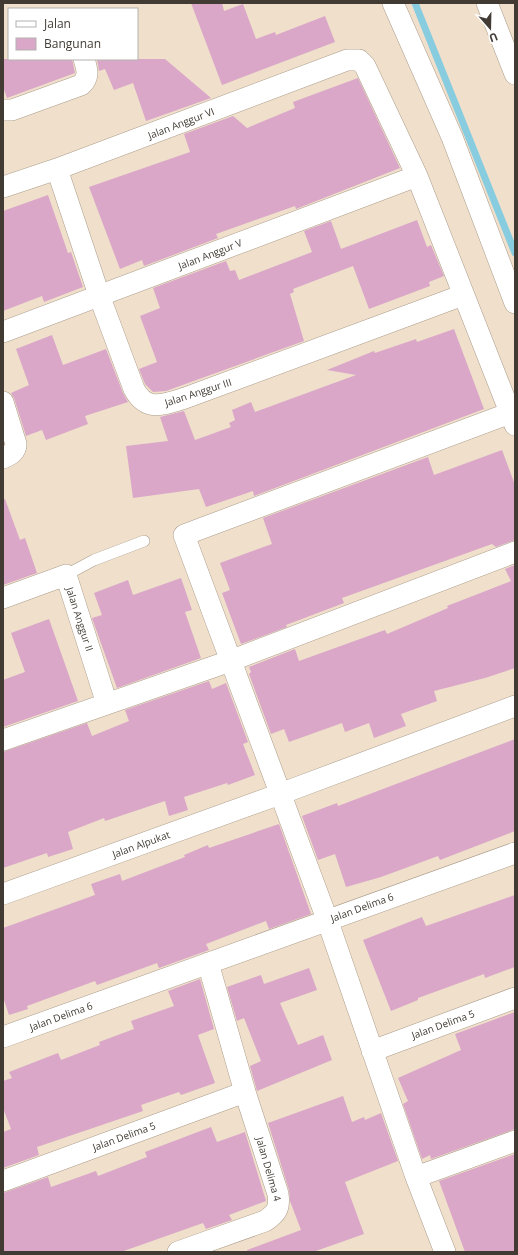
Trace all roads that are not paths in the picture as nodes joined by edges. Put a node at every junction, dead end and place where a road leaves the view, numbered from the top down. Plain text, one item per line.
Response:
1 (393, 3) edge
2 (488, 3) edge
3 (84, 60) edge
4 (515, 74) edge
5 (3, 110) edge
6 (56, 169) junction
7 (417, 176) junction
8 (3, 187) edge
9 (99, 295) junction
10 (463, 295) junction
11 (515, 304) edge
12 (3, 332) edge
13 (3, 402) edge
14 (512, 419) edge
15 (3, 458) edge
16 (144, 541) dead end
17 (515, 552) edge
18 (66, 575) junction
19 (3, 598) edge
20 (230, 661) junction
21 (107, 704) junction
22 (515, 706) edge
23 (3, 740) edge
24 (280, 794) junction
25 (515, 852) edge
26 (3, 894) edge
27 (327, 919) junction
28 (208, 963) junction
29 (515, 998) edge
30 (3, 1037) edge
31 (372, 1050) junction
32 (245, 1092) junction
33 (515, 1141) edge
34 (416, 1177) junction
35 (3, 1181) edge
36 (178, 1252) edge
37 (445, 1252) edge

1 - 11 street
2 - 4 street
3 - 5 street
6 - 7 street, Jalan Anggur VI
6 - 8 street, Jalan Anggur VI
6 - 9 street, Jalan Anggur III
7 - 9 street, Jalan Anggur V
7 - 10 street
9 - 10 street, Jalan Anggur III
9 - 12 street, Jalan Anggur V
10 - 14 street
13 - 15 street
14 - 20 street
16 - 18 lane
17 - 20 street
18 - 19 street, Jalan Anggur II
18 - 21 street, Jalan Anggur II
20 - 21 street
20 - 24 street
21 - 23 street
22 - 24 street, Jalan Alpukat
24 - 26 street, Jalan Alpukat
24 - 27 street
25 - 27 street, Jalan Delima 6
27 - 28 street, Jalan Delima 6
27 - 31 street
28 - 30 street, Jalan Delima 6
28 - 32 street
29 - 31 street, Jalan Delima 5
31 - 34 street
32 - 35 street, Jalan Delima 5
32 - 36 street, Jalan Delima 4
33 - 34 street
34 - 37 street

